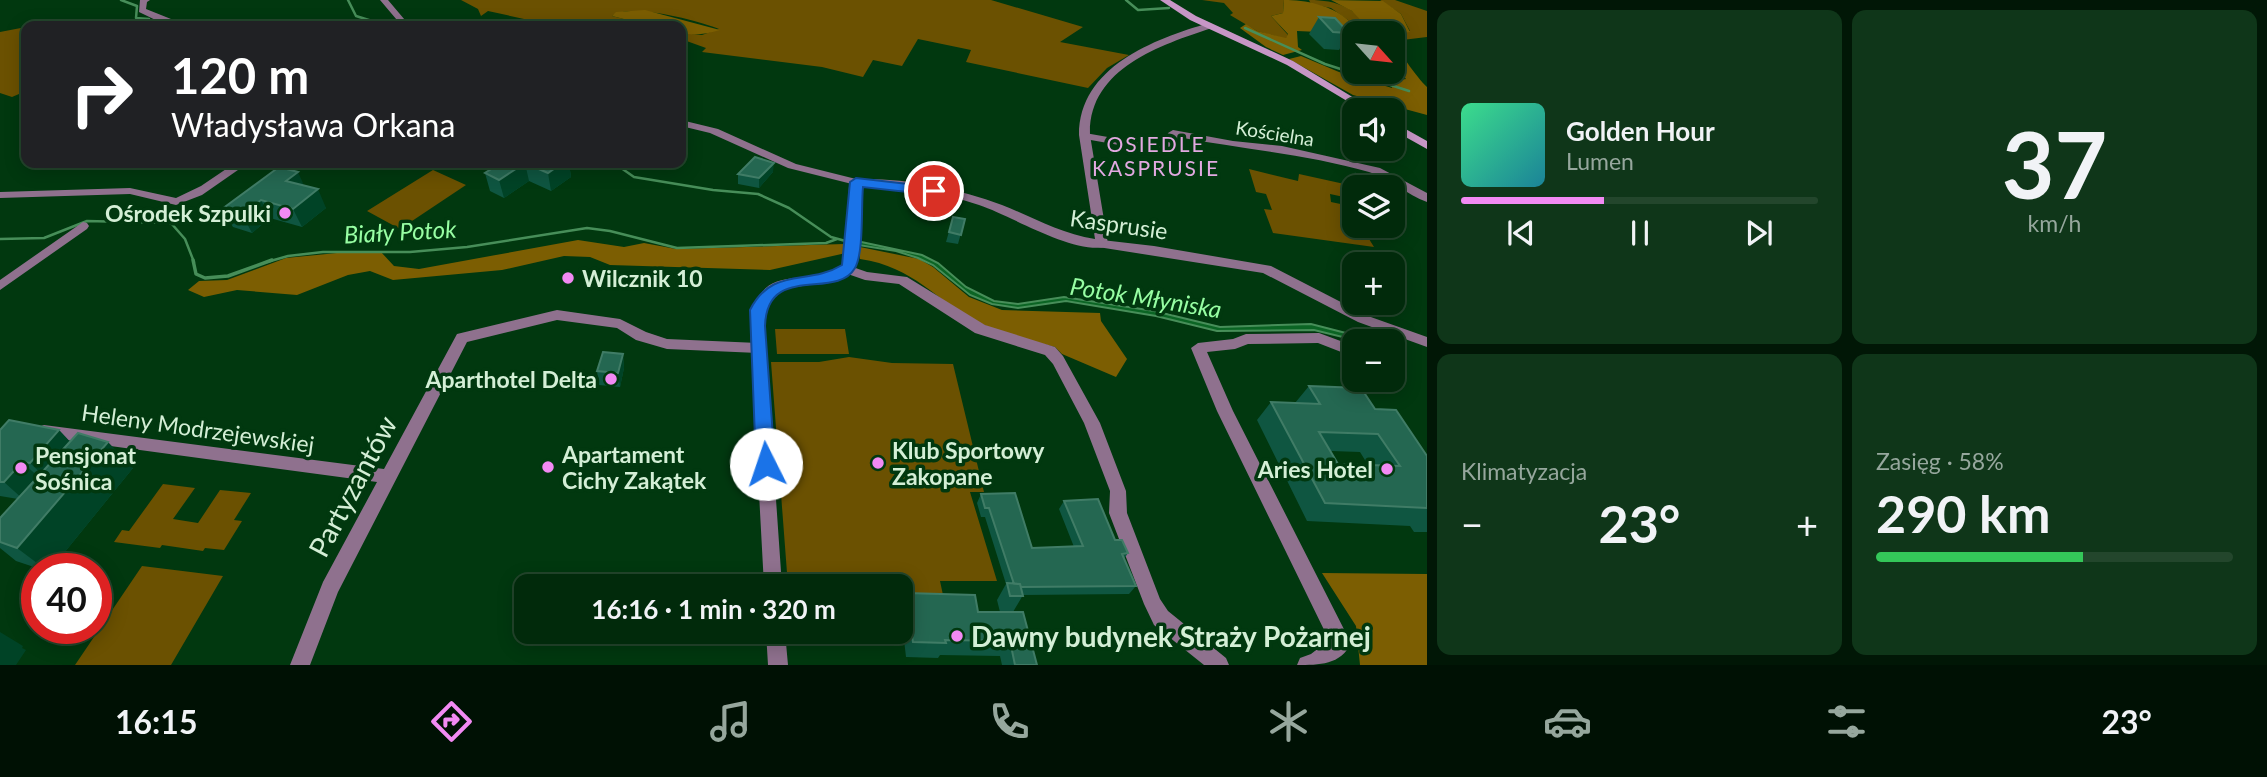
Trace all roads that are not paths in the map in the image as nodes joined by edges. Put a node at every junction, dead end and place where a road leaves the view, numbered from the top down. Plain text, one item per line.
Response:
1 (146, 0) edge
2 (384, 0) edge
3 (1164, 0) edge
4 (168, 21) edge
5 (402, 21) edge
6 (1209, 26) junction
7 (1349, 98) edge
8 (686, 124) edge
9 (1405, 132) edge
10 (1085, 136) junction
11 (1427, 146) edge
12 (234, 168) edge
13 (856, 182) junction
14 (0, 195) edge
15 (1427, 198) edge
16 (83, 226) dead end
17 (1102, 244) junction
18 (847, 269) junction
19 (0, 286) edge
20 (1427, 342) edge
21 (1342, 347) edge
22 (758, 348) junction
23 (31, 429) edge
24 (389, 477) junction
25 (772, 574) edge
26 (777, 644) edge
27 (1314, 664) edge
28 (300, 665) edge
29 (778, 665) edge
30 (1219, 665) edge

1 - 4 street
2 - 5 street
3 - 6 main road
6 - 7 main road
6 - 10 street
8 - 13 street, Kasprusie
9 - 11 main road
10 - 15 street, Kościelna
10 - 17 street
12 - 14 street
13 - 17 street, Kasprusie
13 - 18 street
16 - 19 street
17 - 20 street, Kasprusie
18 - 22 street
18 - 30 street
21 - 27 street
22 - 24 street, Partyzantów
22 - 25 street
23 - 24 street, Heleny Modrzejewskiej
24 - 28 street, Partyzantów
26 - 29 street

